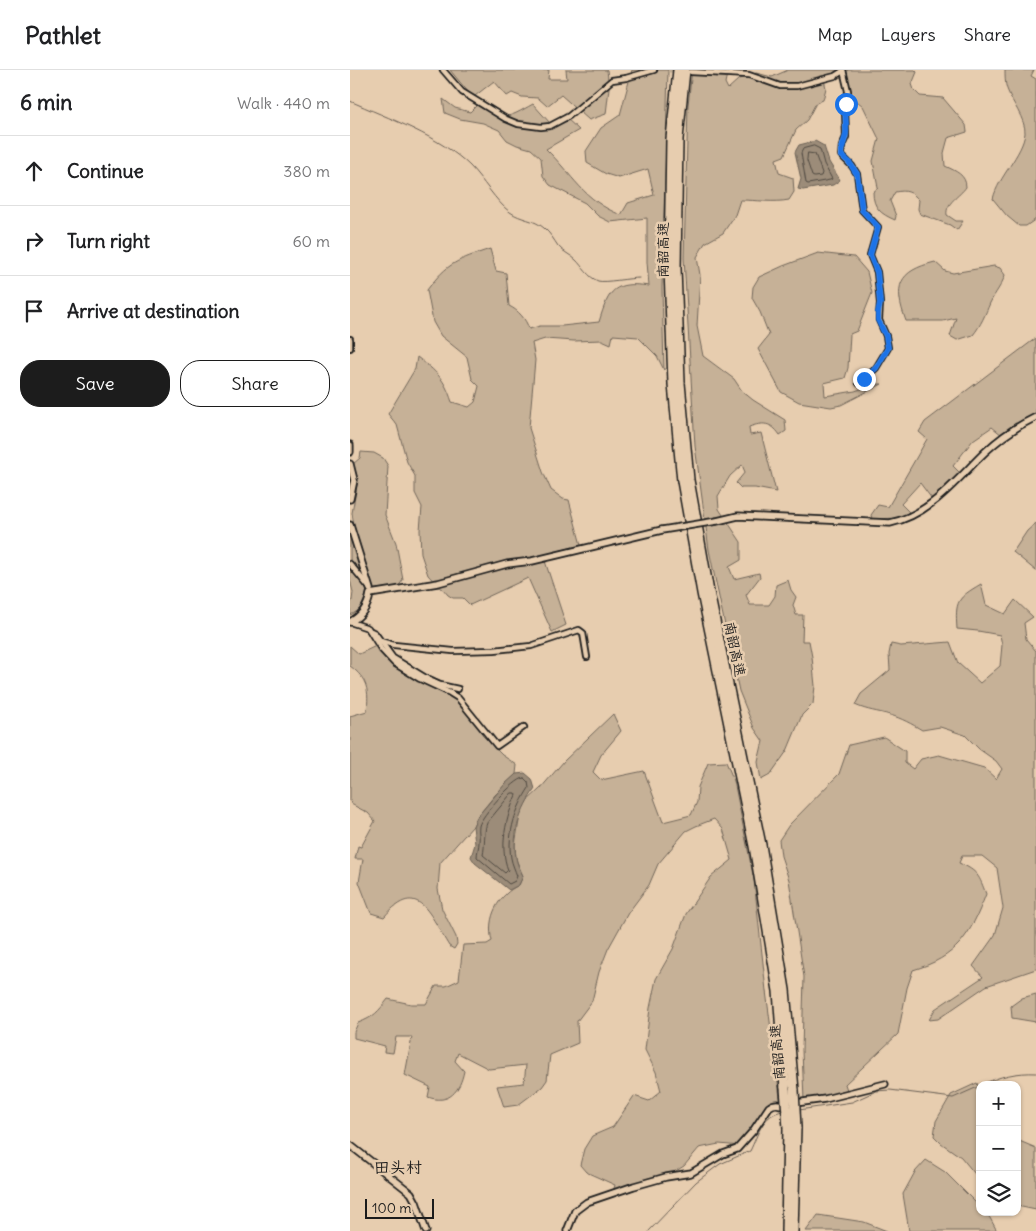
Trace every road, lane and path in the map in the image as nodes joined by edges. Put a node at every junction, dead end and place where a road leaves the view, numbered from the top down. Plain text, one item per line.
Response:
1 (443, 70) edge
2 (654, 70) edge
3 (678, 70) edge
4 (688, 71) edge
5 (843, 71) edge
6 (350, 339) edge
7 (350, 348) edge
8 (859, 383) dead end
9 (1036, 417) edge
10 (350, 445) edge
11 (350, 452) edge
12 (350, 464) edge
13 (350, 499) edge
14 (350, 525) edge
15 (350, 564) edge
16 (370, 592) junction
17 (350, 622) edge
18 (368, 628) junction
19 (380, 641) junction
20 (586, 657) dead end
21 (458, 689) dead end
22 (524, 727) dead end
23 (885, 1084) dead end
24 (790, 1089) junction
25 (792, 1128) junction
26 (350, 1145) edge
27 (426, 1231) edge
28 (567, 1231) edge
29 (786, 1231) edge
30 (793, 1231) edge

1 - 2 street
3 - 24 highway, 南韶高速
4 - 5 street
4 - 24 highway, 南韶高速
5 - 8 street
6 - 7 street
9 - 16 street, bridge
10 - 11 street
12 - 13 street
14 - 16 street
15 - 16 street
16 - 17 street
17 - 18 street
18 - 19 street
18 - 22 street
19 - 20 street
19 - 21 street
23 - 28 street
24 - 25 highway, 南韶高速, bridge
25 - 29 highway, 南韶高速
25 - 30 highway, 南韶高速
26 - 27 street

